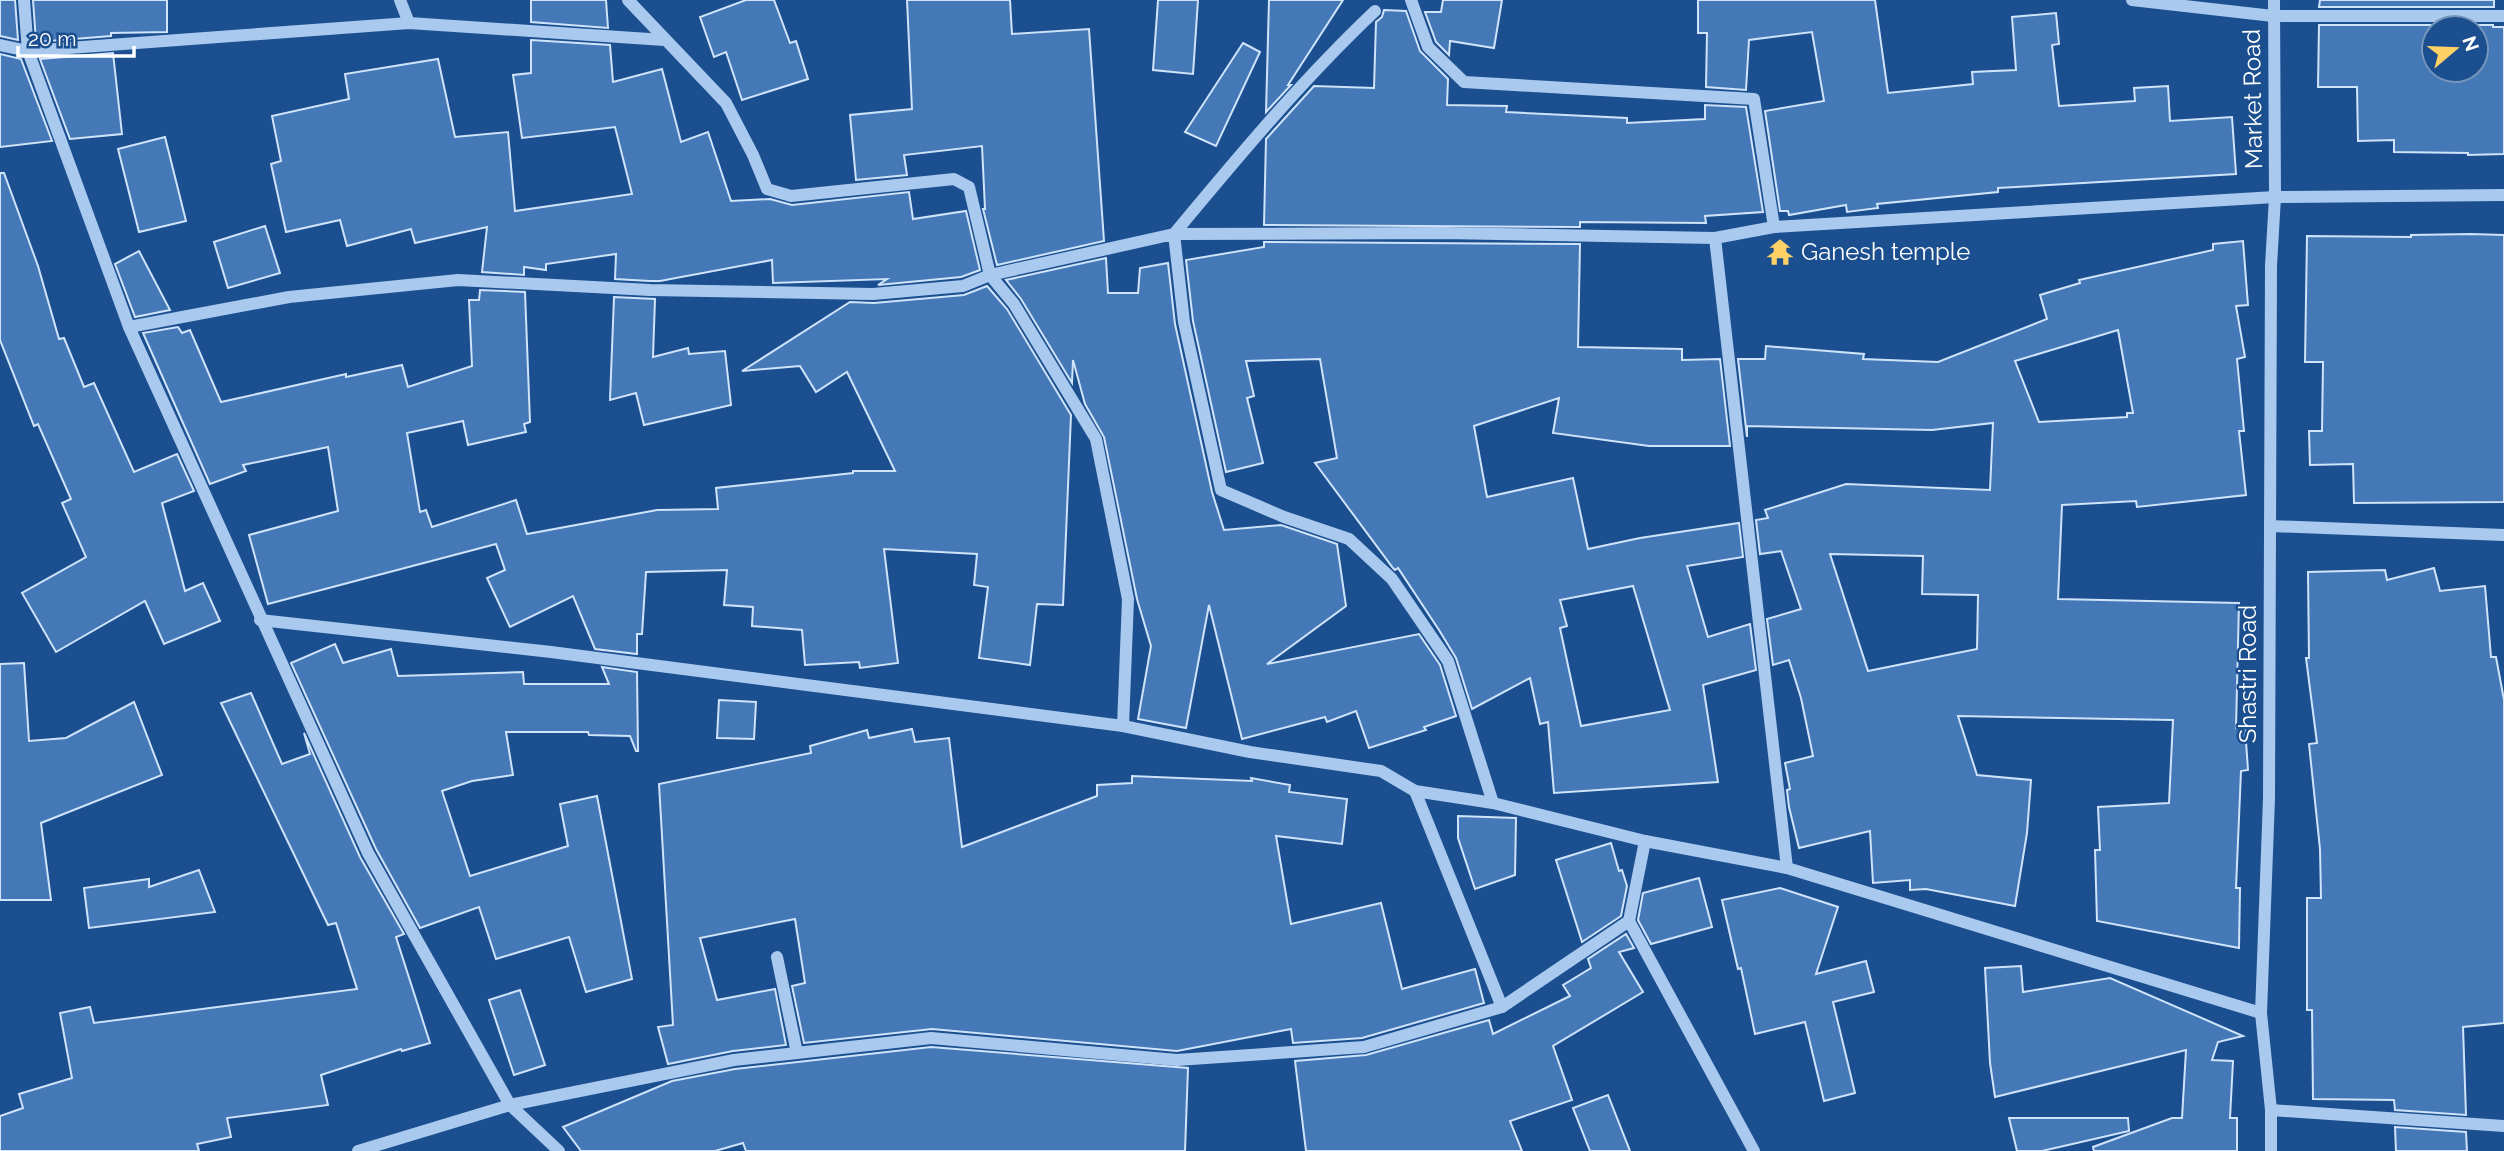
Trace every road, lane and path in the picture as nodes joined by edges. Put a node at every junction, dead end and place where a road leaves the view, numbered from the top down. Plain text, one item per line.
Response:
1 (24, 0) edge
2 (400, 0) edge
3 (628, 0) edge
4 (1410, 0) edge
5 (2132, 0) edge
6 (2274, 0) edge
7 (1374, 11) dead end
8 (2273, 16) junction
9 (2504, 16) edge
10 (409, 23) junction
11 (664, 40) junction
12 (0, 45) edge
13 (28, 51) junction
14 (2504, 195) edge
15 (2275, 197) junction
16 (1774, 227) junction
17 (1174, 234) junction
18 (1715, 238) junction
19 (990, 275) junction
20 (129, 327) junction
21 (2270, 526) junction
22 (2504, 535) edge
23 (260, 620) junction
24 (1123, 726) junction
25 (1416, 791) junction
26 (1493, 803) junction
27 (1645, 841) junction
28 (1787, 868) junction
29 (1629, 921) junction
30 (777, 957) dead end
31 (1502, 1007) junction
32 (2261, 1013) junction
33 (797, 1053) junction
34 (510, 1105) junction
35 (2271, 1110) junction
36 (2504, 1126) edge
37 (358, 1151) edge
38 (559, 1151) edge
39 (1754, 1151) edge
40 (2272, 1151) edge

1 - 13 street
2 - 10 street
3 - 11 street
4 - 16 street
5 - 8 street
6 - 8 street, Market Road
7 - 17 street
8 - 9 street
8 - 15 street, Market Road
10 - 11 street
10 - 13 street
11 - 19 street
12 - 13 street
13 - 20 street
14 - 15 street
15 - 16 street
15 - 21 street, Shastri Road
16 - 18 street
17 - 18 street
17 - 19 street
17 - 26 street
18 - 28 street
19 - 20 street
19 - 24 street
20 - 23 street
21 - 22 street
21 - 32 street, Shastri Road
23 - 24 street
23 - 34 street
24 - 25 street
25 - 26 street
25 - 31 street
26 - 27 street
27 - 28 street
27 - 29 street
28 - 32 street
29 - 31 street
29 - 39 street
30 - 33 street
31 - 33 street
32 - 35 street, Shastri Road
33 - 34 street
34 - 37 street
34 - 38 street
35 - 36 street
35 - 40 street, Shastri Road

